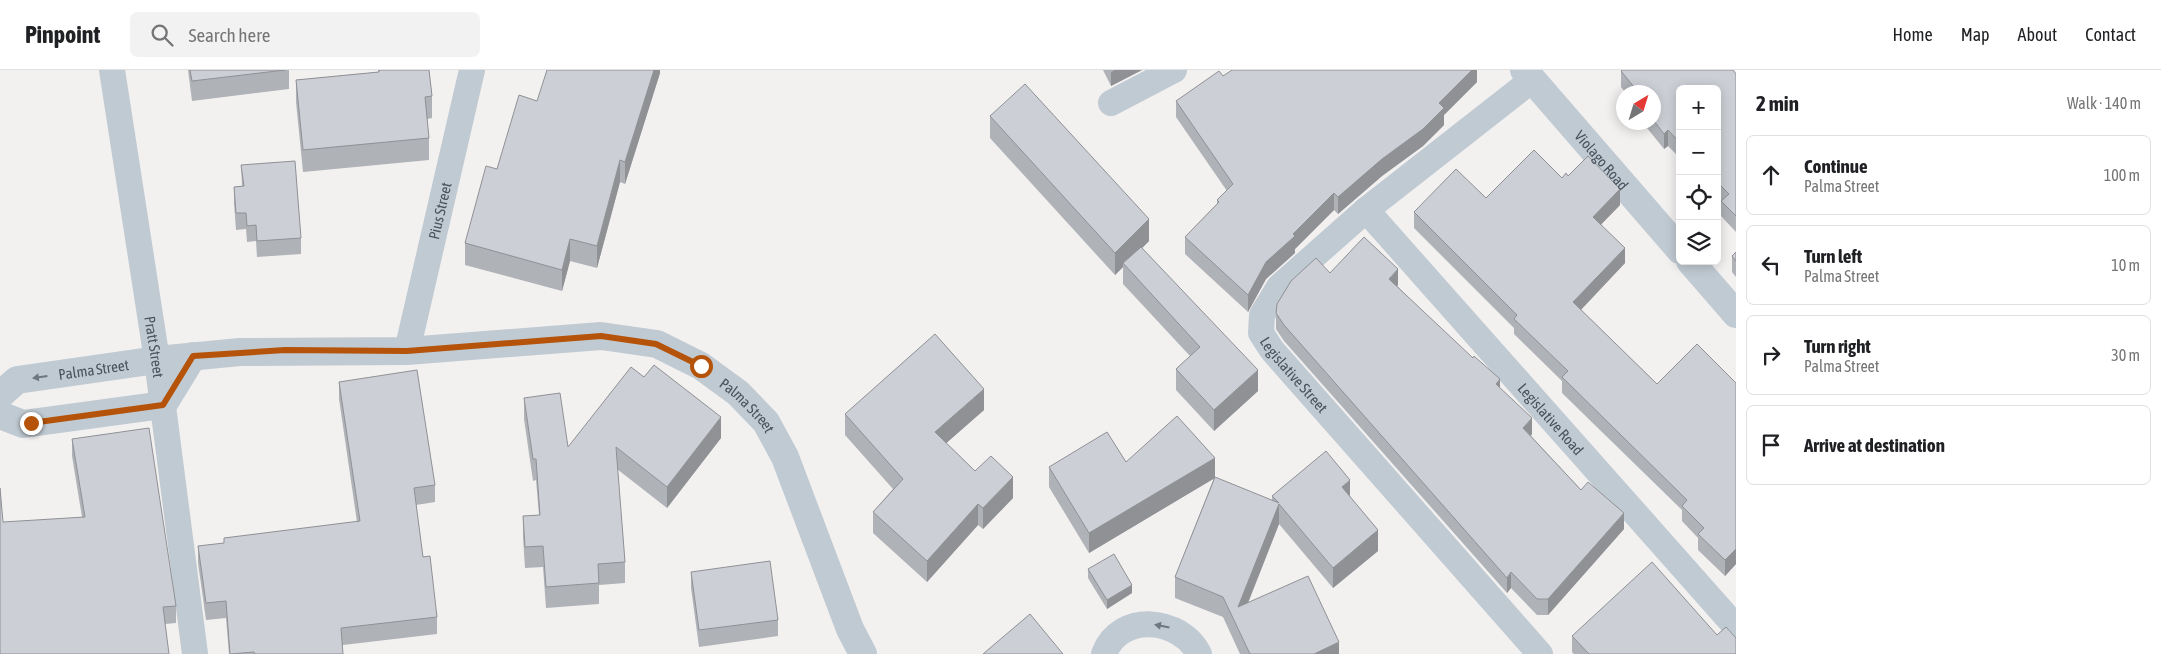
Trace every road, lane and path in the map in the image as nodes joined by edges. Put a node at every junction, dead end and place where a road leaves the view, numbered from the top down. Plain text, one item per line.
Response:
1 (112, 70) edge
2 (472, 70) edge
3 (1174, 70) edge
4 (1528, 75) edge
5 (1111, 103) dead end
6 (1366, 210) junction
7 (1676, 245) edge
8 (1693, 265) edge
9 (1736, 314) edge
10 (407, 351) junction
11 (193, 356) junction
12 (157, 360) junction
13 (0, 396) edge
14 (163, 405) junction
15 (0, 415) edge
16 (1736, 627) edge
17 (195, 654) edge
18 (863, 654) edge
19 (1104, 654) edge
20 (1199, 654) edge
21 (1540, 654) edge

1 - 12 street, Pratt Street
2 - 10 street, Pius Street
3 - 5 street
4 - 6 street, Legislative Street
4 - 7 street, Violago Road
6 - 16 street, Legislative Road
6 - 21 street, Legislative Street
8 - 9 street
10 - 11 street, Palma Street
10 - 18 street, Palma Street
11 - 12 street, Palma Street
11 - 14 street
12 -> 13 street, Palma Street
12 - 14 street, Pratt Street
14 - 15 street
14 - 17 street, Pratt Street
20 -> 19 street

